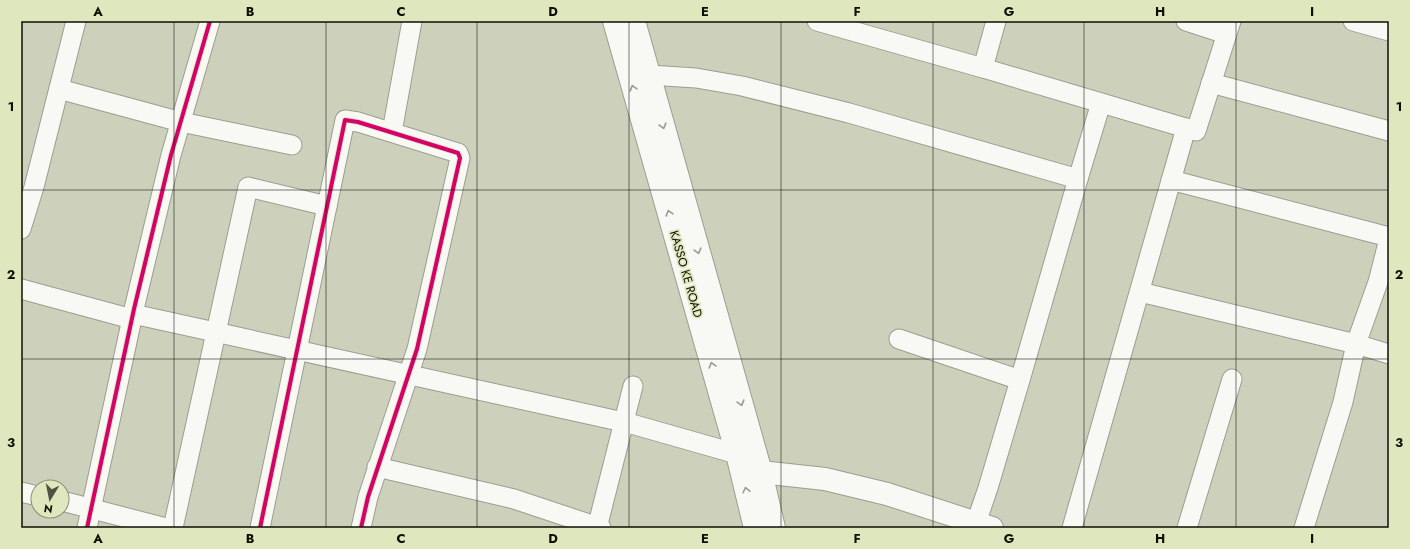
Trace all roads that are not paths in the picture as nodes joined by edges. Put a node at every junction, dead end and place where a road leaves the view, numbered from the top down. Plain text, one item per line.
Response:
1 (76, 21) edge
2 (210, 21) edge
3 (412, 21) edge
4 (614, 21) edge
5 (634, 21) edge
6 (817, 21) edge
7 (996, 21) edge
8 (1186, 21) edge
9 (1353, 21) edge
10 (1228, 28) edge
11 (1389, 31) edge
12 (983, 68) junction
13 (648, 75) junction
14 (1211, 83) junction
15 (59, 89) junction
16 (1101, 103) junction
17 (181, 122) junction
18 (1186, 128) junction
19 (1389, 131) edge
20 (392, 132) junction
21 (292, 145) dead end
22 (1078, 179) junction
23 (1171, 180) junction
24 (327, 206) junction
25 (21, 229) edge
26 (1389, 238) edge
27 (21, 289) edge
28 (1140, 292) junction
29 (133, 317) junction
30 (216, 332) junction
31 (899, 339) dead end
32 (1356, 344) junction
33 (298, 349) junction
34 (1389, 354) edge
35 (408, 375) junction
36 (1232, 379) dead end
37 (1020, 380) junction
38 (633, 386) dead end
39 (623, 422) junction
40 (737, 454) junction
41 (377, 468) junction
42 (761, 472) junction
43 (70, 504) edge
44 (91, 508) junction
45 (984, 526) edge
46 (87, 528) edge
47 (166, 528) edge
48 (173, 528) edge
49 (260, 528) edge
50 (361, 528) edge
51 (599, 528) edge
52 (755, 528) edge
53 (774, 528) edge
54 (1072, 528) edge
55 (1187, 528) edge
56 (1304, 528) edge

1 - 15 street
2 - 17 street
3 - 20 street
40 -> 4 main road, KASSO KE ROAD
5 - 13 main road, KASSO KE ROAD
6 - 12 street
7 - 12 street
8 - 10 street
9 - 11 street
10 - 14 street
12 - 16 street
13 - 22 street
13 -> 42 main road, KASSO KE ROAD
14 - 18 street
14 - 19 street
15 - 17 street
15 - 25 street
16 - 18 street
16 - 22 street
17 - 21 street
17 - 29 street
18 - 23 street
20 - 24 street
20 - 35 street
22 - 37 street
23 - 26 street
23 - 28 street
24 - 30 street
24 - 33 street
26 - 32 street
27 - 29 street
28 - 32 street
28 - 54 street
29 - 30 street
29 - 44 street
30 - 33 street
30 - 48 street
31 - 37 street
32 - 34 street
32 - 56 street
33 - 35 street
33 - 49 street
35 - 39 street
35 - 41 street
36 - 55 street
37 - 45 street
38 - 39 street
39 - 40 street
39 - 51 street
52 -> 40 main road, KASSO KE ROAD
41 - 50 street
41 - 51 street
42 - 45 main road
42 - 53 main road, KASSO KE ROAD
43 - 44 street
44 - 46 street
44 - 47 street

